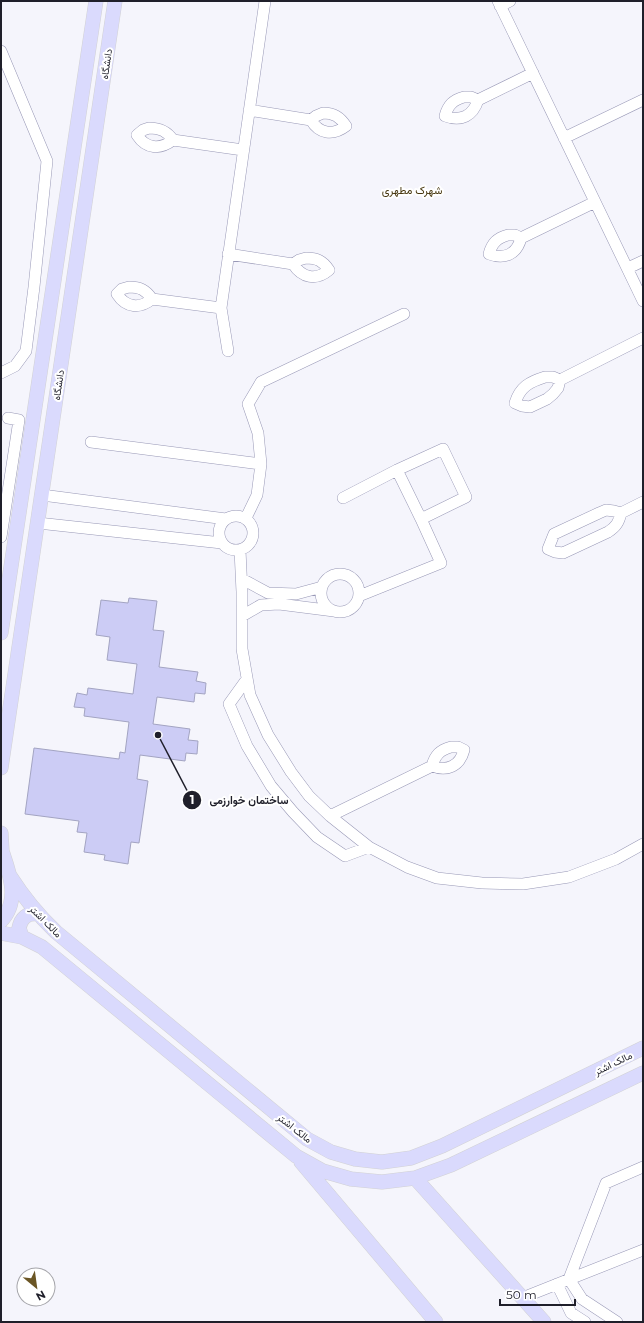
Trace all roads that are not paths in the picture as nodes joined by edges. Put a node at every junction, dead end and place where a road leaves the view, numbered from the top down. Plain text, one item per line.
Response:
1 (96, 1) edge
2 (115, 1) edge
3 (265, 1) edge
4 (510, 1) edge
5 (499, 4) edge
6 (1, 51) edge
7 (532, 73) junction
8 (478, 100) dead end
9 (643, 100) edge
10 (249, 110) junction
11 (311, 120) dead end
12 (564, 138) junction
13 (173, 140) dead end
14 (243, 150) junction
15 (595, 202) junction
16 (522, 238) dead end
17 (228, 254) junction
18 (643, 261) edge
19 (293, 264) dead end
20 (628, 268) junction
21 (152, 299) dead end
22 (643, 300) edge
23 (221, 308) junction
24 (404, 314) dead end
25 (643, 338) edge
26 (228, 351) dead end
27 (1, 373) edge
28 (560, 380) dead end
29 (8, 418) dead end
30 (91, 442) dead end
31 (261, 464) junction
32 (397, 470) junction
33 (42, 495) junction
34 (343, 498) dead end
35 (643, 502) edge
36 (3, 510) edge
37 (19, 512) junction
38 (621, 514) junction
39 (246, 518) junction
40 (226, 519) junction
41 (421, 519) junction
42 (38, 523) junction
43 (1, 537) edge
44 (222, 543) junction
45 (240, 550) junction
46 (242, 579) junction
47 (322, 587) junction
48 (359, 596) junction
49 (336, 611) junction
50 (242, 616) junction
51 (1, 633) edge
52 (247, 679) junction
53 (432, 766) dead end
54 (1, 768) edge
55 (330, 816) junction
56 (1, 833) edge
57 (643, 844) edge
58 (368, 847) junction
59 (1, 849) edge
60 (10, 876) junction
61 (37, 914) junction
62 (1, 921) edge
63 (1, 933) edge
64 (22, 937) junction
65 (643, 1048) edge
66 (643, 1073) edge
67 (296, 1156) junction
68 (643, 1166) edge
69 (416, 1178) junction
70 (643, 1250) edge
71 (570, 1279) junction
72 (557, 1284) junction
73 (527, 1296) dead end
74 (436, 1322) edge
75 (544, 1322) edge
76 (585, 1322) edge
77 (617, 1322) edge

1 - 37 main road, دانشگاه
2 - 33 main road, دانشگاه
3 - 10 street
4 - 5 street
5 - 7 street
6 - 27 street
7 - 8 street
7 - 12 street
9 - 12 street
10 - 11 street
10 - 14 street
12 - 15 street
13 - 14 street
14 - 17 street
15 - 16 street
15 - 20 street
17 - 19 street
17 - 23 street
18 - 20 street
20 - 22 street
21 - 23 street
23 - 26 street
24 - 31 street
25 - 28 street
29 - 36 street
30 - 31 street
31 - 39 street
32 - 34 street
32 - 41 street
32 - 41 street
33 - 40 street
33 - 42 main road, دانشگاه
35 - 38 street
36 - 37 street
36 - 43 street
37 - 51 main road, دانشگاه
38 - 38 street
39 - 40 street
39 - 45 street
40 - 44 street
41 - 48 street
42 - 44 street
42 - 54 main road, دانشگاه
44 - 45 street
45 - 46 street
46 - 47 street
46 - 50 street
47 - 48 street
47 - 49 street
48 - 49 street
49 - 50 street
50 - 52 street
52 - 55 street
52 - 58 street
53 - 55 street
55 - 58 street
56 - 59 main road
57 - 58 street
59 - 60 main road
60 - 61 main road, مالک اشتر
60 - 62 main road
61 - 64 main road
61 - 65 main road, مالک اشتر
63 - 64 main road, مالک اشتر
64 - 67 main road, مالک اشتر
66 - 69 main road, مالک اشتر
67 - 69 main road, مالک اشتر
67 - 74 main road
68 - 71 street
69 - 75 main road
70 - 71 street
71 - 72 street
71 - 77 street
72 - 73 street
72 - 76 street

